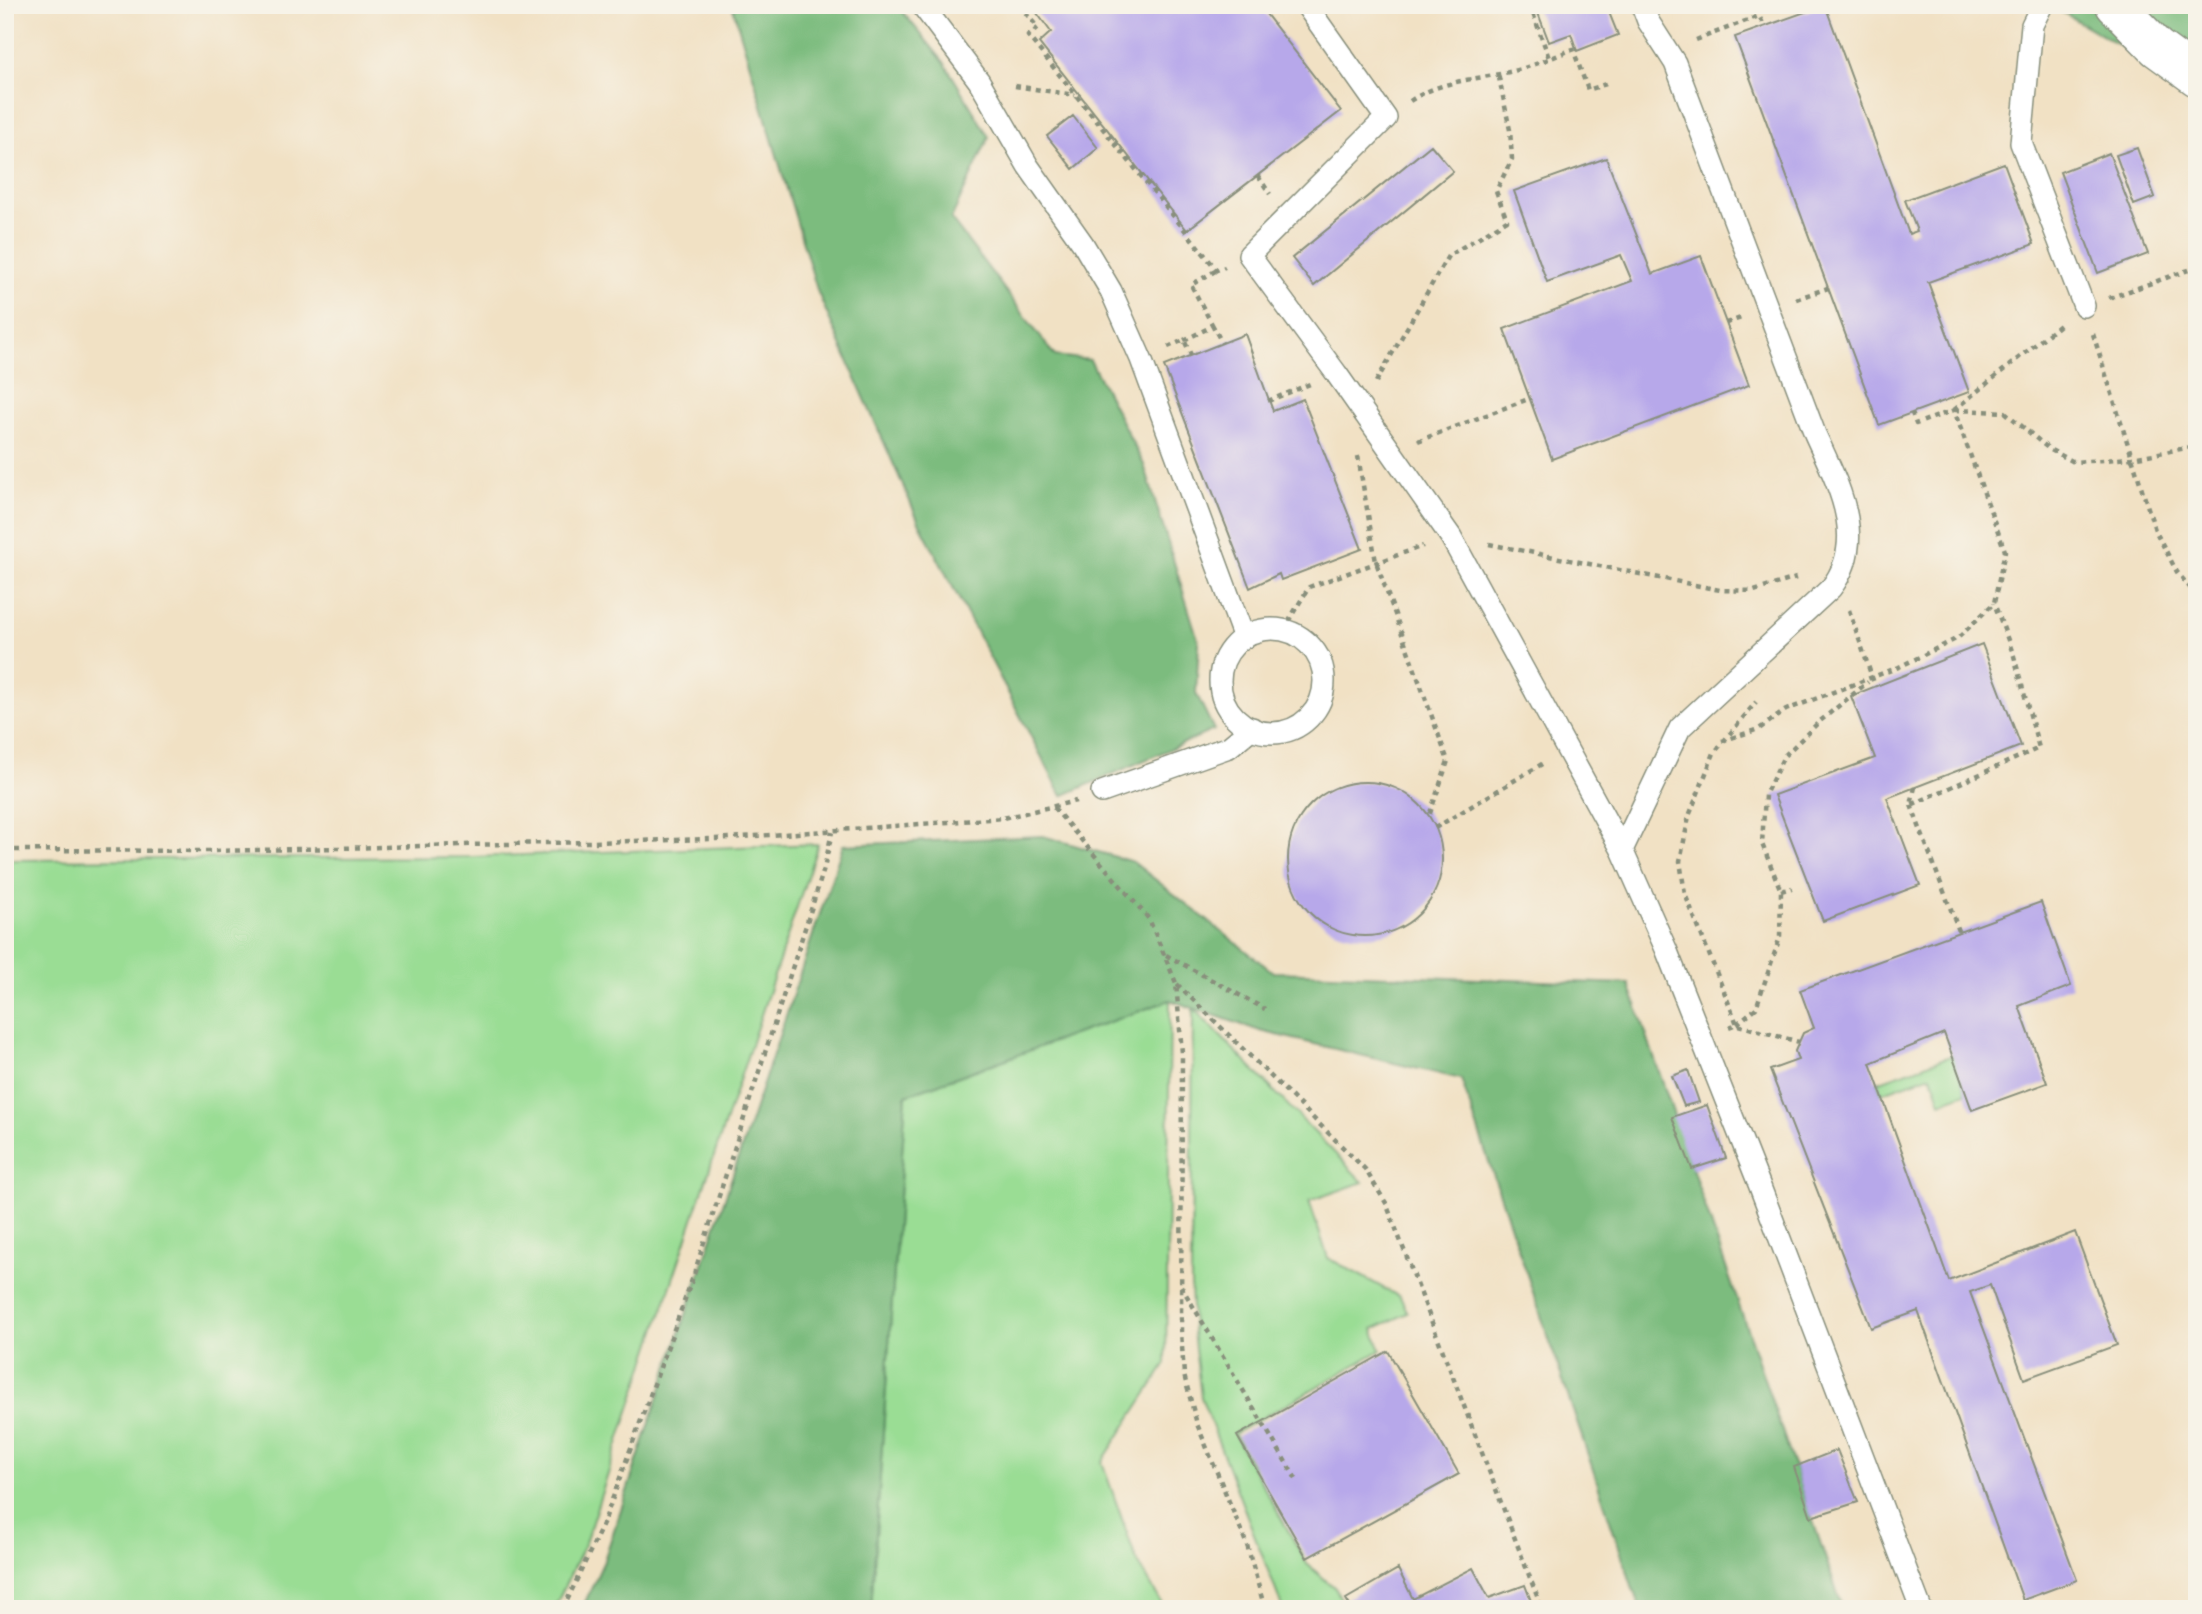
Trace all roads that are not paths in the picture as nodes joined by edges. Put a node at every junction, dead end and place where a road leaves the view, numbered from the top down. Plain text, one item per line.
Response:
1 (922, 5) edge
2 (1306, 5) edge
3 (1642, 5) edge
4 (2042, 5) edge
5 (2115, 5) edge
6 (2197, 77) edge
7 (2084, 306) road end
8 (1244, 638) junction
9 (1252, 728) junction
10 (1102, 792) road end
11 (1622, 850) junction
12 (1921, 1609) edge

1 - 8 lane
2 - 11 lane
3 - 11 lane
4 - 7 lane
5 - 6 street
8 - 9 lane
8 - 9 lane
9 - 10 lane
11 - 12 lane

